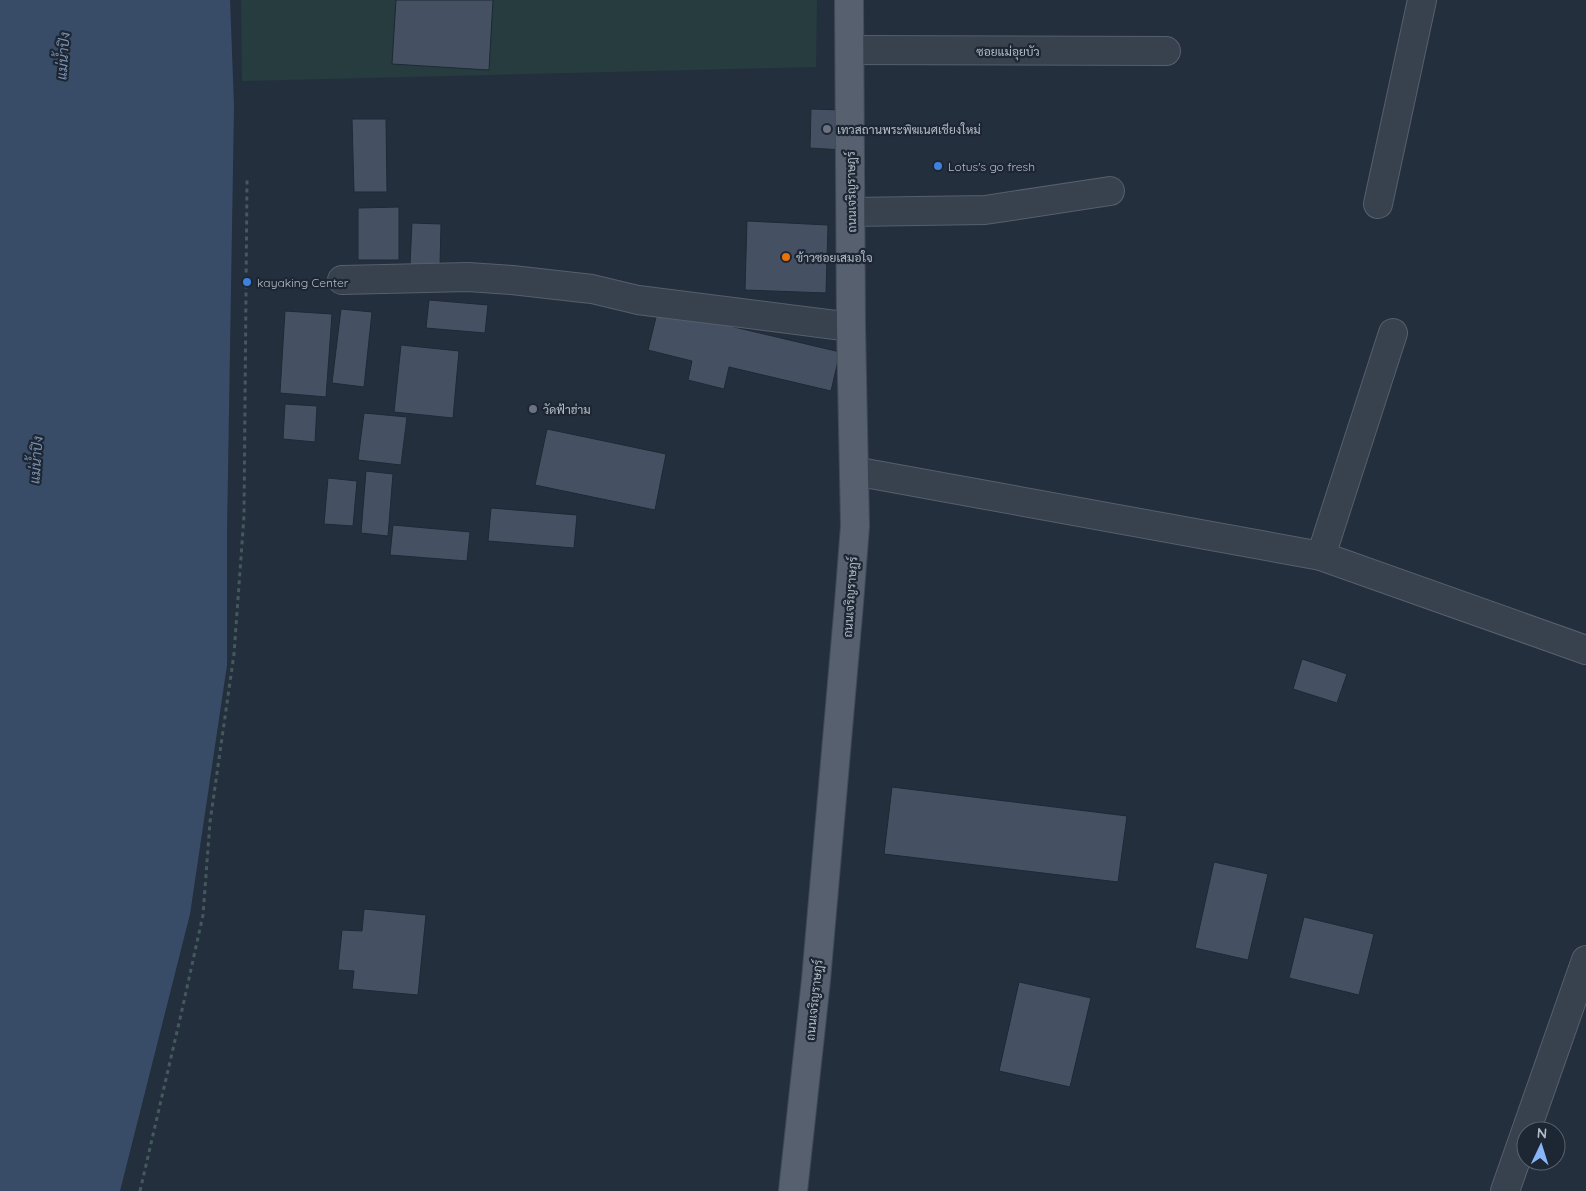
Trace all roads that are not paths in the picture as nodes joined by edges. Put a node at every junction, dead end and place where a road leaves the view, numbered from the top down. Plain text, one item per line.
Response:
1 (849, 0) edge
2 (1422, 0) edge
3 (850, 50) junction
4 (1166, 51) dead end
5 (1110, 191) dead end
6 (1378, 204) dead end
7 (851, 212) junction
8 (342, 280) dead end
9 (851, 327) junction
10 (1394, 333) dead end
11 (854, 471) junction
12 (1321, 556) junction
13 (1586, 650) edge
14 (1586, 960) edge
15 (793, 1191) edge
16 (1505, 1191) edge

1 - 3 main road, ถนนเจริญราษฎร์
2 - 6 street
3 - 4 street, ซอยแม่อุยบัว
3 - 7 main road, ถนนเจริญราษฎร์
5 - 7 street
7 - 9 main road, ถนนเจริญราษฎร์
8 - 9 street
9 - 11 main road, ถนนเจริญราษฎร์
10 - 12 street
11 - 12 street
11 - 15 main road, ถนนเจริญราษฎร์
12 - 13 street
14 - 16 street

